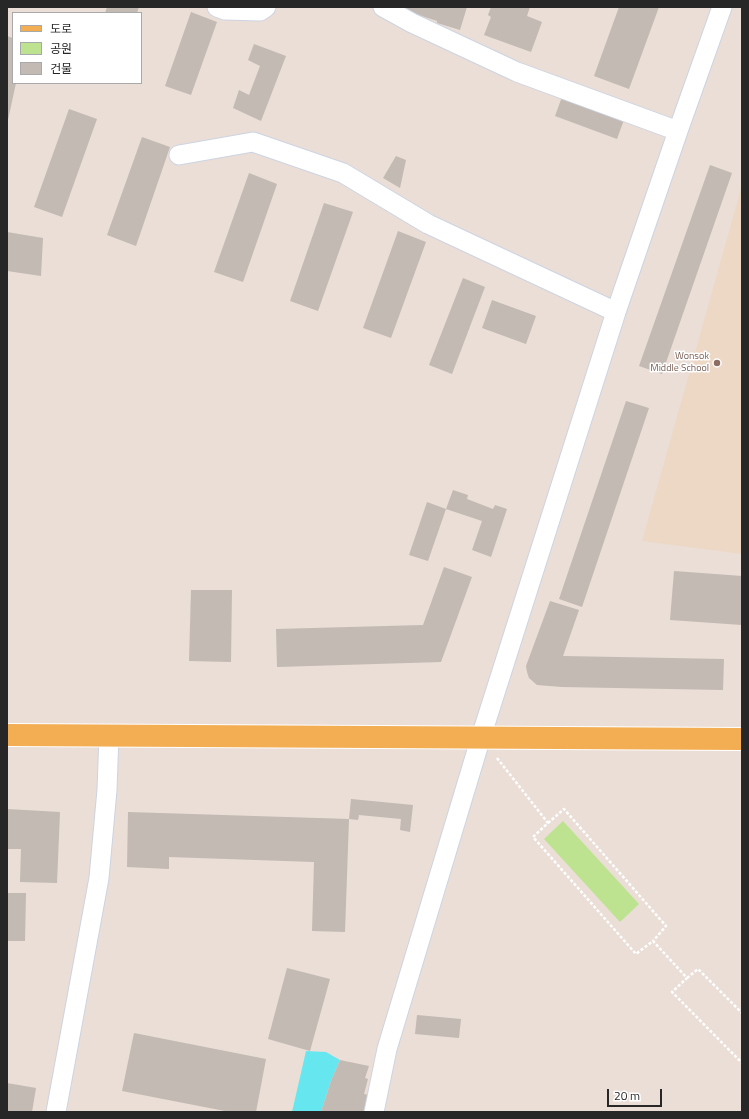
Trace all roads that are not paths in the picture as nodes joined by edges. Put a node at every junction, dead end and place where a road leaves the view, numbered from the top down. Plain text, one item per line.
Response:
1 (217, 7) edge
2 (266, 7) edge
3 (383, 7) edge
4 (722, 7) edge
5 (678, 131) junction
6 (179, 154) dead end
7 (616, 312) junction
8 (7, 735) edge
9 (109, 735) junction
10 (481, 737) junction
11 (742, 739) edge
12 (56, 1112) edge
13 (374, 1112) edge

1 - 2 street
3 - 5 street
4 - 5 street
5 - 7 street
6 - 7 street
7 - 10 street
8 - 9 main road
9 - 10 main road
9 - 12 street
10 - 11 main road
10 - 13 street

